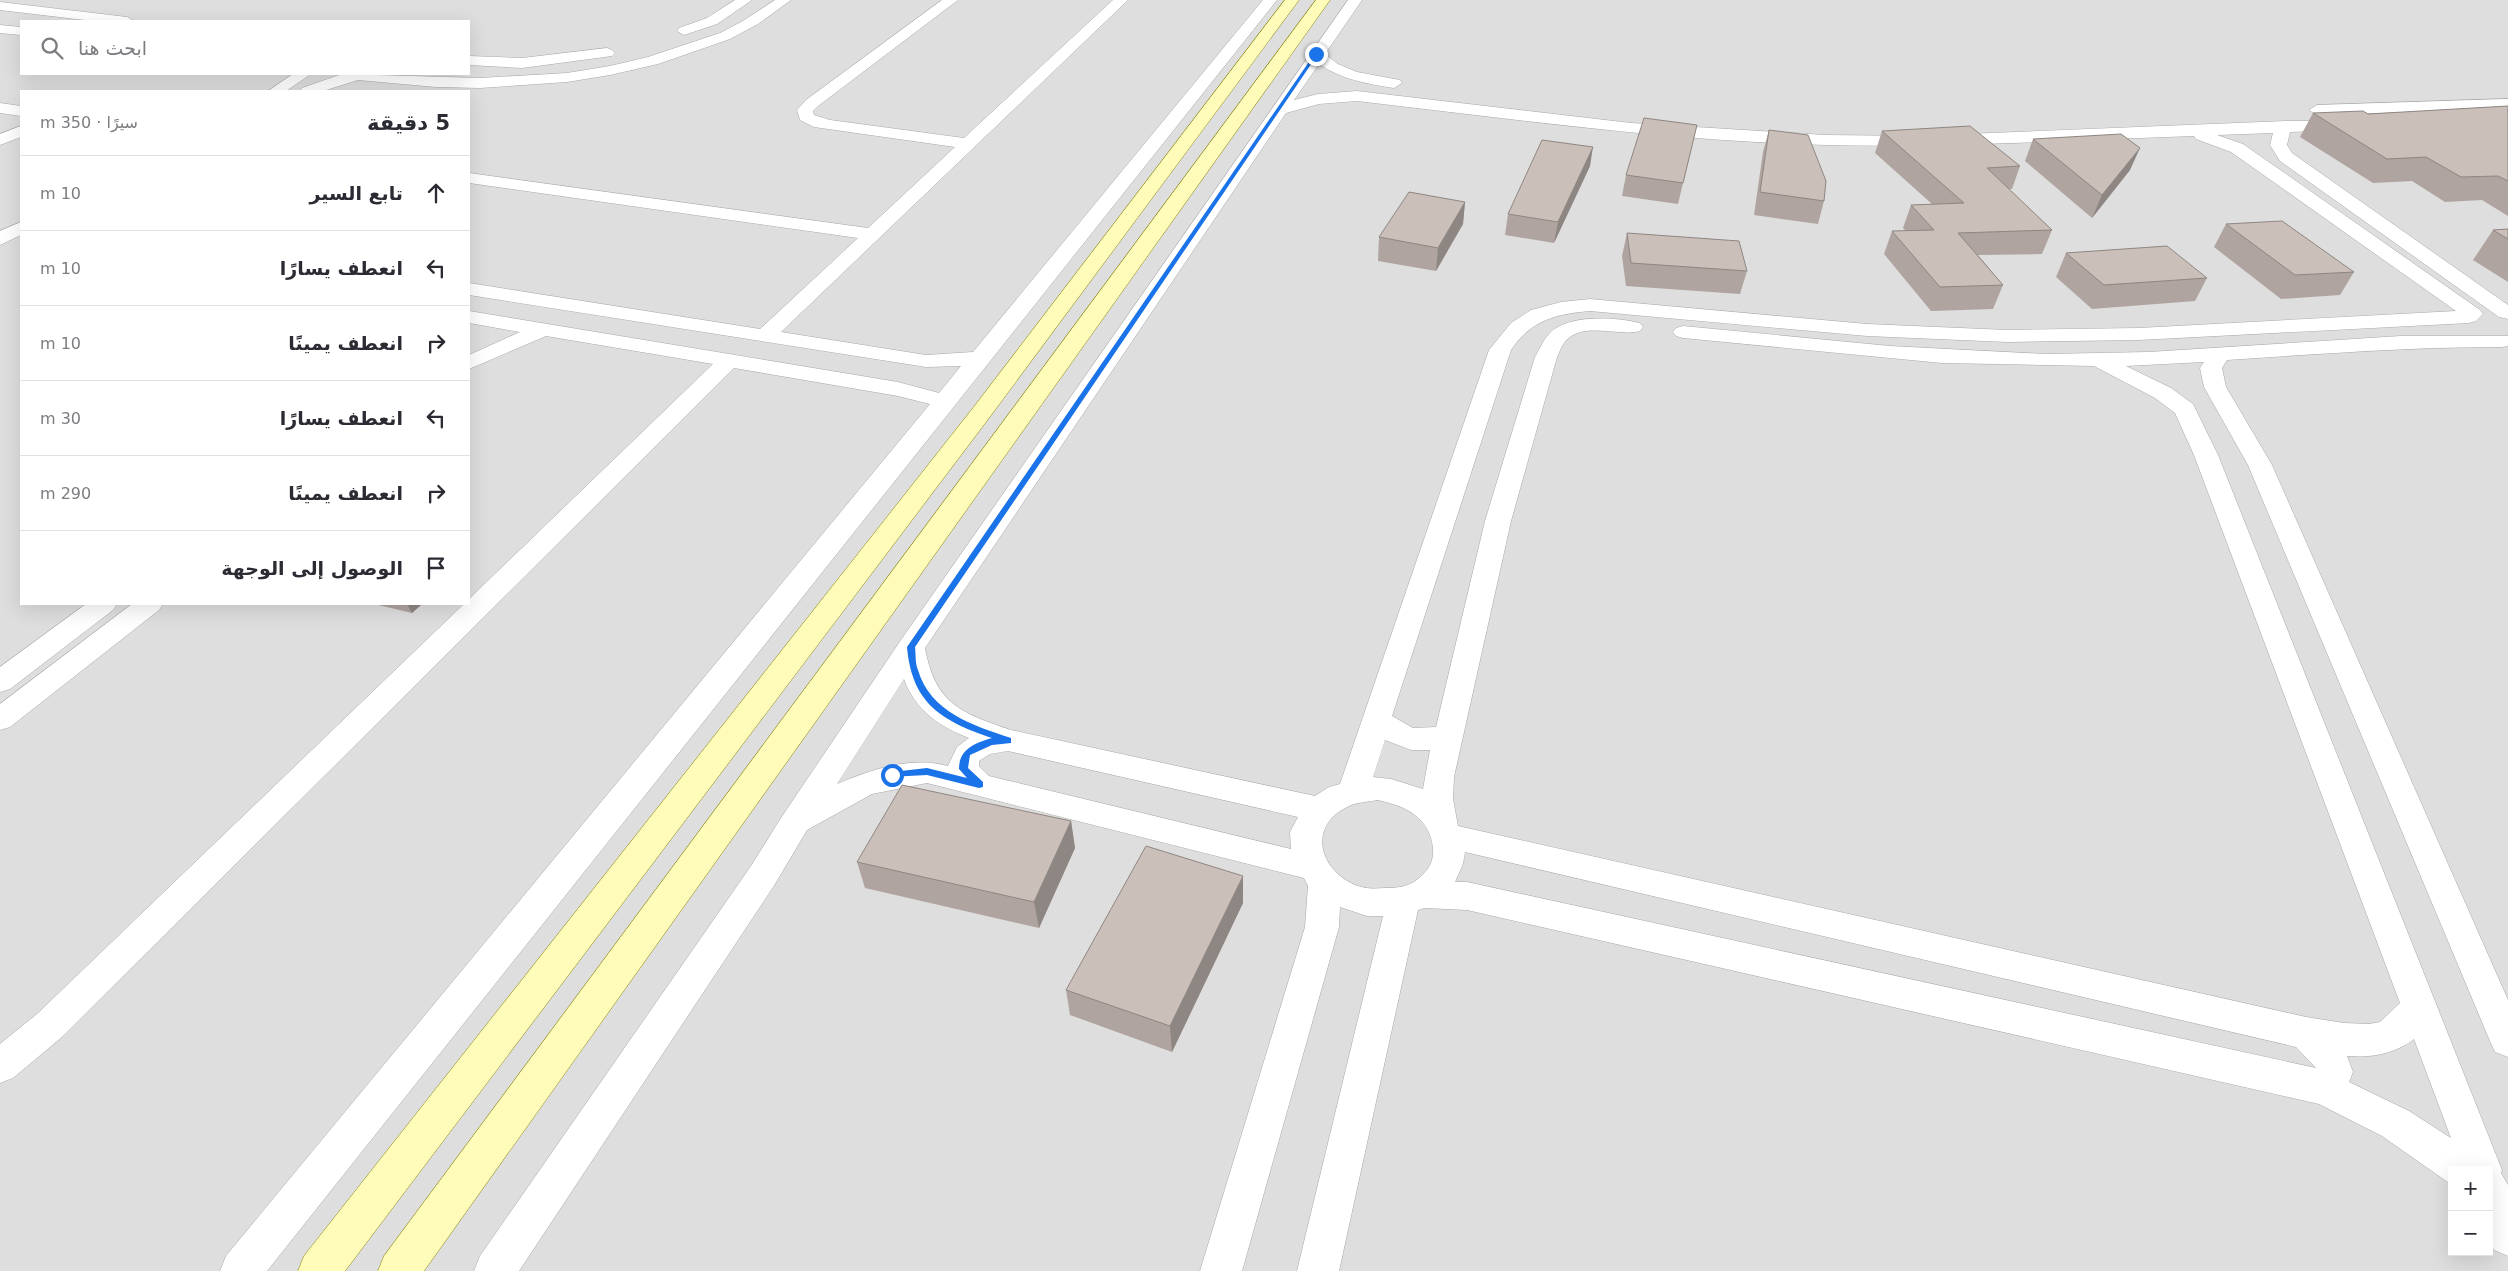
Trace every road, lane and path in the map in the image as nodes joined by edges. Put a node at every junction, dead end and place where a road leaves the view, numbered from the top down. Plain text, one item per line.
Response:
1 (745, 0) edge
2 (784, 0) edge
3 (951, 0) edge
4 (1121, 0) edge
5 (1270, 0) edge
6 (1292, 0) edge
7 (1323, 0) edge
8 (1355, 0) edge
9 (0, 6) edge
10 (75, 15) junction
11 (62, 20) edge
12 (118, 20) edge
13 (0, 29) edge
14 (20, 31) edge
15 (670, 37) dead end
16 (623, 49) dead end
17 (1316, 54) junction
18 (470, 62) edge
19 (301, 75) edge
20 (350, 75) edge
21 (366, 75) edge
22 (278, 90) edge
23 (311, 90) edge
24 (1412, 91) junction
25 (2508, 104) edge
26 (0, 108) edge
27 (1281, 109) junction
28 (20, 112) edge
29 (1670, 114) dead end
30 (2288, 115) junction
31 (2508, 119) edge
32 (1809, 123) dead end
33 (2181, 130) junction
34 (20, 131) edge
35 (0, 140) edge
36 (968, 144) junction
37 (2254, 160) junction
38 (2290, 160) junction
39 (470, 178) edge
40 (20, 210) edge
41 (0, 220) edge
42 (20, 228) edge
43 (872, 234) junction
44 (0, 238) edge
45 (0, 247) edge
46 (20, 247) edge
47 (470, 289) edge
48 (2507, 314) edge
49 (2471, 315) junction
50 (470, 317) edge
51 (1004, 329) junction
52 (542, 330) junction
53 (1042, 332) junction
54 (763, 337) junction
55 (2505, 342) edge
56 (2220, 354) junction
57 (981, 356) junction
58 (2098, 360) junction
59 (729, 361) junction
60 (470, 363) edge
61 (946, 400) junction
62 (2185, 409) junction
63 (2228, 411) junction
64 (103, 605) edge
65 (149, 605) edge
66 (911, 647) junction
67 (0, 682) edge
68 (0, 718) edge
69 (1377, 720) junction
70 (1450, 734) junction
71 (1008, 740) junction
72 (979, 785) junction
73 (1353, 790) junction
74 (1318, 809) junction
75 (792, 827) junction
76 (1445, 828) junction
77 (1318, 875) junction
78 (1412, 898) junction
79 (2420, 1005) junction
80 (2306, 1033) junction
81 (2508, 1041) edge
82 (0, 1066) edge
83 (2323, 1088) junction
84 (2457, 1166) edge
85 (2480, 1166) edge
86 (2493, 1198) edge
87 (2508, 1236) edge
88 (241, 1271) edge
89 (319, 1271) edge
90 (399, 1271) edge
91 (495, 1271) edge
92 (1221, 1271) edge
93 (1318, 1271) edge

1 - 15 street
2 - 21 street
3 - 36 street
4 - 36 street
5 - 51 street
6 - 53 street
7 - 90 street
8 - 17 street
9 - 10 street
10 - 11 street
10 - 12 street
13 - 14 street
16 - 18 street
17 - 24 street
17 - 27 street
19 - 22 street
20 - 23 street
24 - 27 street
24 - 33 street
25 - 30 street
26 - 28 street
27 - 66 street
29 - 32 street
30 - 31 street
30 - 33 street
30 - 38 street
33 - 37 street
34 - 35 street
36 - 43 street
37 - 38 street
37 - 49 street
38 - 48 street
39 - 43 street
40 - 41 street
42 - 44 street
43 - 54 street
45 - 46 street
47 - 54 street
48 - 49 street
49 - 55 street
49 - 69 street
50 - 52 street
51 - 53 street
51 - 57 street
52 - 59 street
52 - 60 street
53 - 89 street
54 - 57 street
55 - 56 street
56 - 58 street
56 - 63 street
57 - 61 street
58 - 62 street
58 - 70 street
59 - 61 street
59 - 82 street
61 - 88 street
62 - 63 street
62 - 79 street
63 - 81 street
64 - 67 street
65 - 68 street
66 - 71 street
66 - 75 street
69 - 70 street
69 - 73 street
70 - 76 street
71 - 72 street
71 - 74 street
72 - 75 street
72 - 77 street
73 - 74 street
73 - 76 street
74 - 77 street
75 - 91 street
76 - 78 street
76 - 80 street
77 - 78 street
77 - 92 street
78 - 83 street
78 - 93 street
79 - 80 street
79 - 85 street
80 - 83 street
83 - 84 street
86 - 87 street

